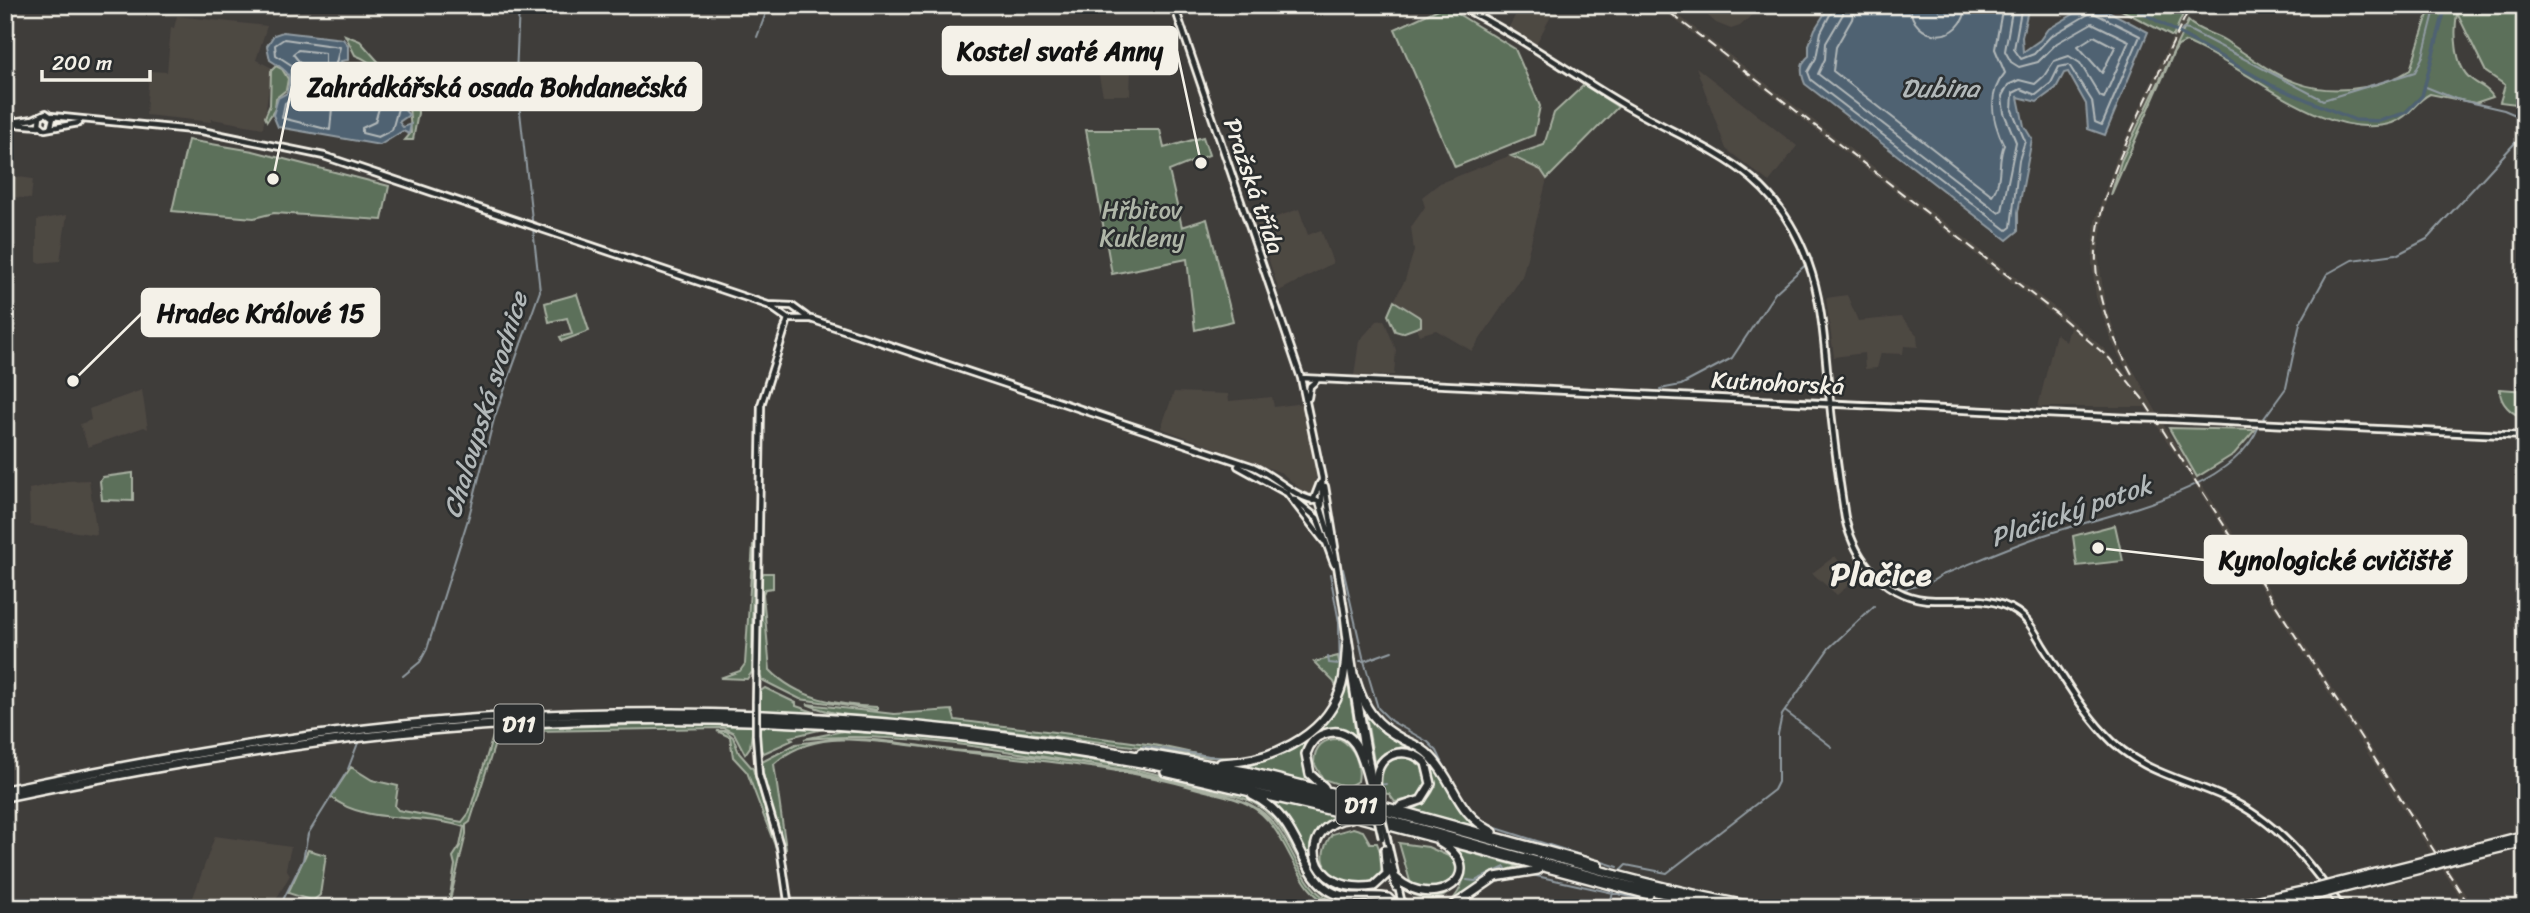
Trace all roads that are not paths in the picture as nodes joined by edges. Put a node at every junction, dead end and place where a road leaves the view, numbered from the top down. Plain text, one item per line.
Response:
1 (1174, 5) edge
2 (1457, 5) edge
3 (40, 116) junction
4 (52, 116) junction
5 (97, 121) junction
6 (5, 123) edge
7 (40, 126) junction
8 (51, 127) junction
9 (768, 305) junction
10 (788, 306) junction
11 (796, 309) junction
12 (789, 318) junction
13 (811, 319) junction
14 (1301, 377) junction
15 (1324, 379) junction
16 (1830, 403) junction
17 (1310, 413) junction
18 (2525, 436) edge
19 (1231, 462) junction
20 (1321, 472) junction
21 (1294, 499) junction
22 (1313, 501) junction
23 (1322, 508) junction
24 (1311, 512) junction
25 (1336, 567) junction
26 (1347, 643) junction
27 (1355, 678) junction
28 (1111, 752) junction
29 (1192, 760) junction
30 (1124, 761) junction
31 (1374, 787) junction
32 (1235, 788) junction
33 (5, 790) edge
34 (1343, 795) junction
35 (5, 797) edge
36 (1378, 803) joint
37 (1389, 807) junction
38 (1362, 819) junction
39 (2525, 835) edge
40 (1429, 837) junction
41 (1384, 839) junction
42 (1513, 841) junction
43 (2525, 842) edge
44 (1385, 850) junction
45 (2454, 856) junction
46 (1556, 872) junction
47 (1607, 876) junction
48 (1397, 879) junction
49 (1619, 880) junction
50 (2319, 891) junction
51 (1412, 898) dead end
52 (1443, 901) dead end
53 (1401, 906) edge
54 (789, 908) edge
55 (1450, 908) edge
56 (1728, 908) edge
57 (1764, 908) edge
58 (2221, 908) edge
59 (2259, 908) edge
60 (2342, 908) edge

1 - 14 main road, Pražská třída
2 - 16 main road
3 - 4 main road
3 - 6 main road
3 - 7 main road
4 - 5 main road
4 - 8 main road
5 - 8 main road
5 - 9 main road
6 - 7 main road
7 - 8 main road
9 - 10 main road
9 - 12 main road
10 - 11 main road
10 - 12 main road
11 - 12 main road
11 - 13 main road
12 - 13 main road
12 - 54 main road, bridge
13 - 19 main road
14 - 15 main road, Kutnohorská
14 - 17 main road, Pražská třída
15 - 16 main road, Kutnohorská
15 - 17 main road
16 - 18 main road, Kutnohorská, bridge
16 - 60 main road
17 - 20 main road, Pražská třída
19 - 21 main road
19 - 22 main road
20 - 22 main road
20 - 23 main road
20 - 25 main road
21 - 24 main road
21 - 25 main road
22 - 23 main road
22 - 24 main road
23 - 24 main road
23 - 25 main road
24 - 25 main road
25 - 26 main road
25 - 27 main road
26 - 29 highway
26 - 31 main road
27 - 31 main road
27 - 42 highway
28 - 29 highway
28 - 33 highway, D11
28 - 47 highway, D11
29 - 34 highway
30 - 32 highway
30 - 35 highway, D11
30 - 47 highway, D11
31 - 34 highway
31 - 36 highway, bridge
31 - 37 highway
31 - 41 main road, bridge
32 - 38 highway
32 - 53 highway
34 - 37 highway
36 - 41 main road, bridge
37 - 42 highway
38 - 40 highway, D11
38 - 44 highway
39 - 45 highway
40 - 46 highway, D11
40 - 52 highway
41 - 44 main road
41 - 48 main road
42 - 47 highway
43 - 45 highway
44 - 53 main road
45 - 50 highway, bridge
46 - 47 highway, D11
46 - 55 highway
47 - 49 highway
47 - 49 highway, D11
48 - 51 highway
48 - 53 main road
49 - 56 highway, D11
49 - 57 highway
50 - 58 highway
50 - 59 highway

